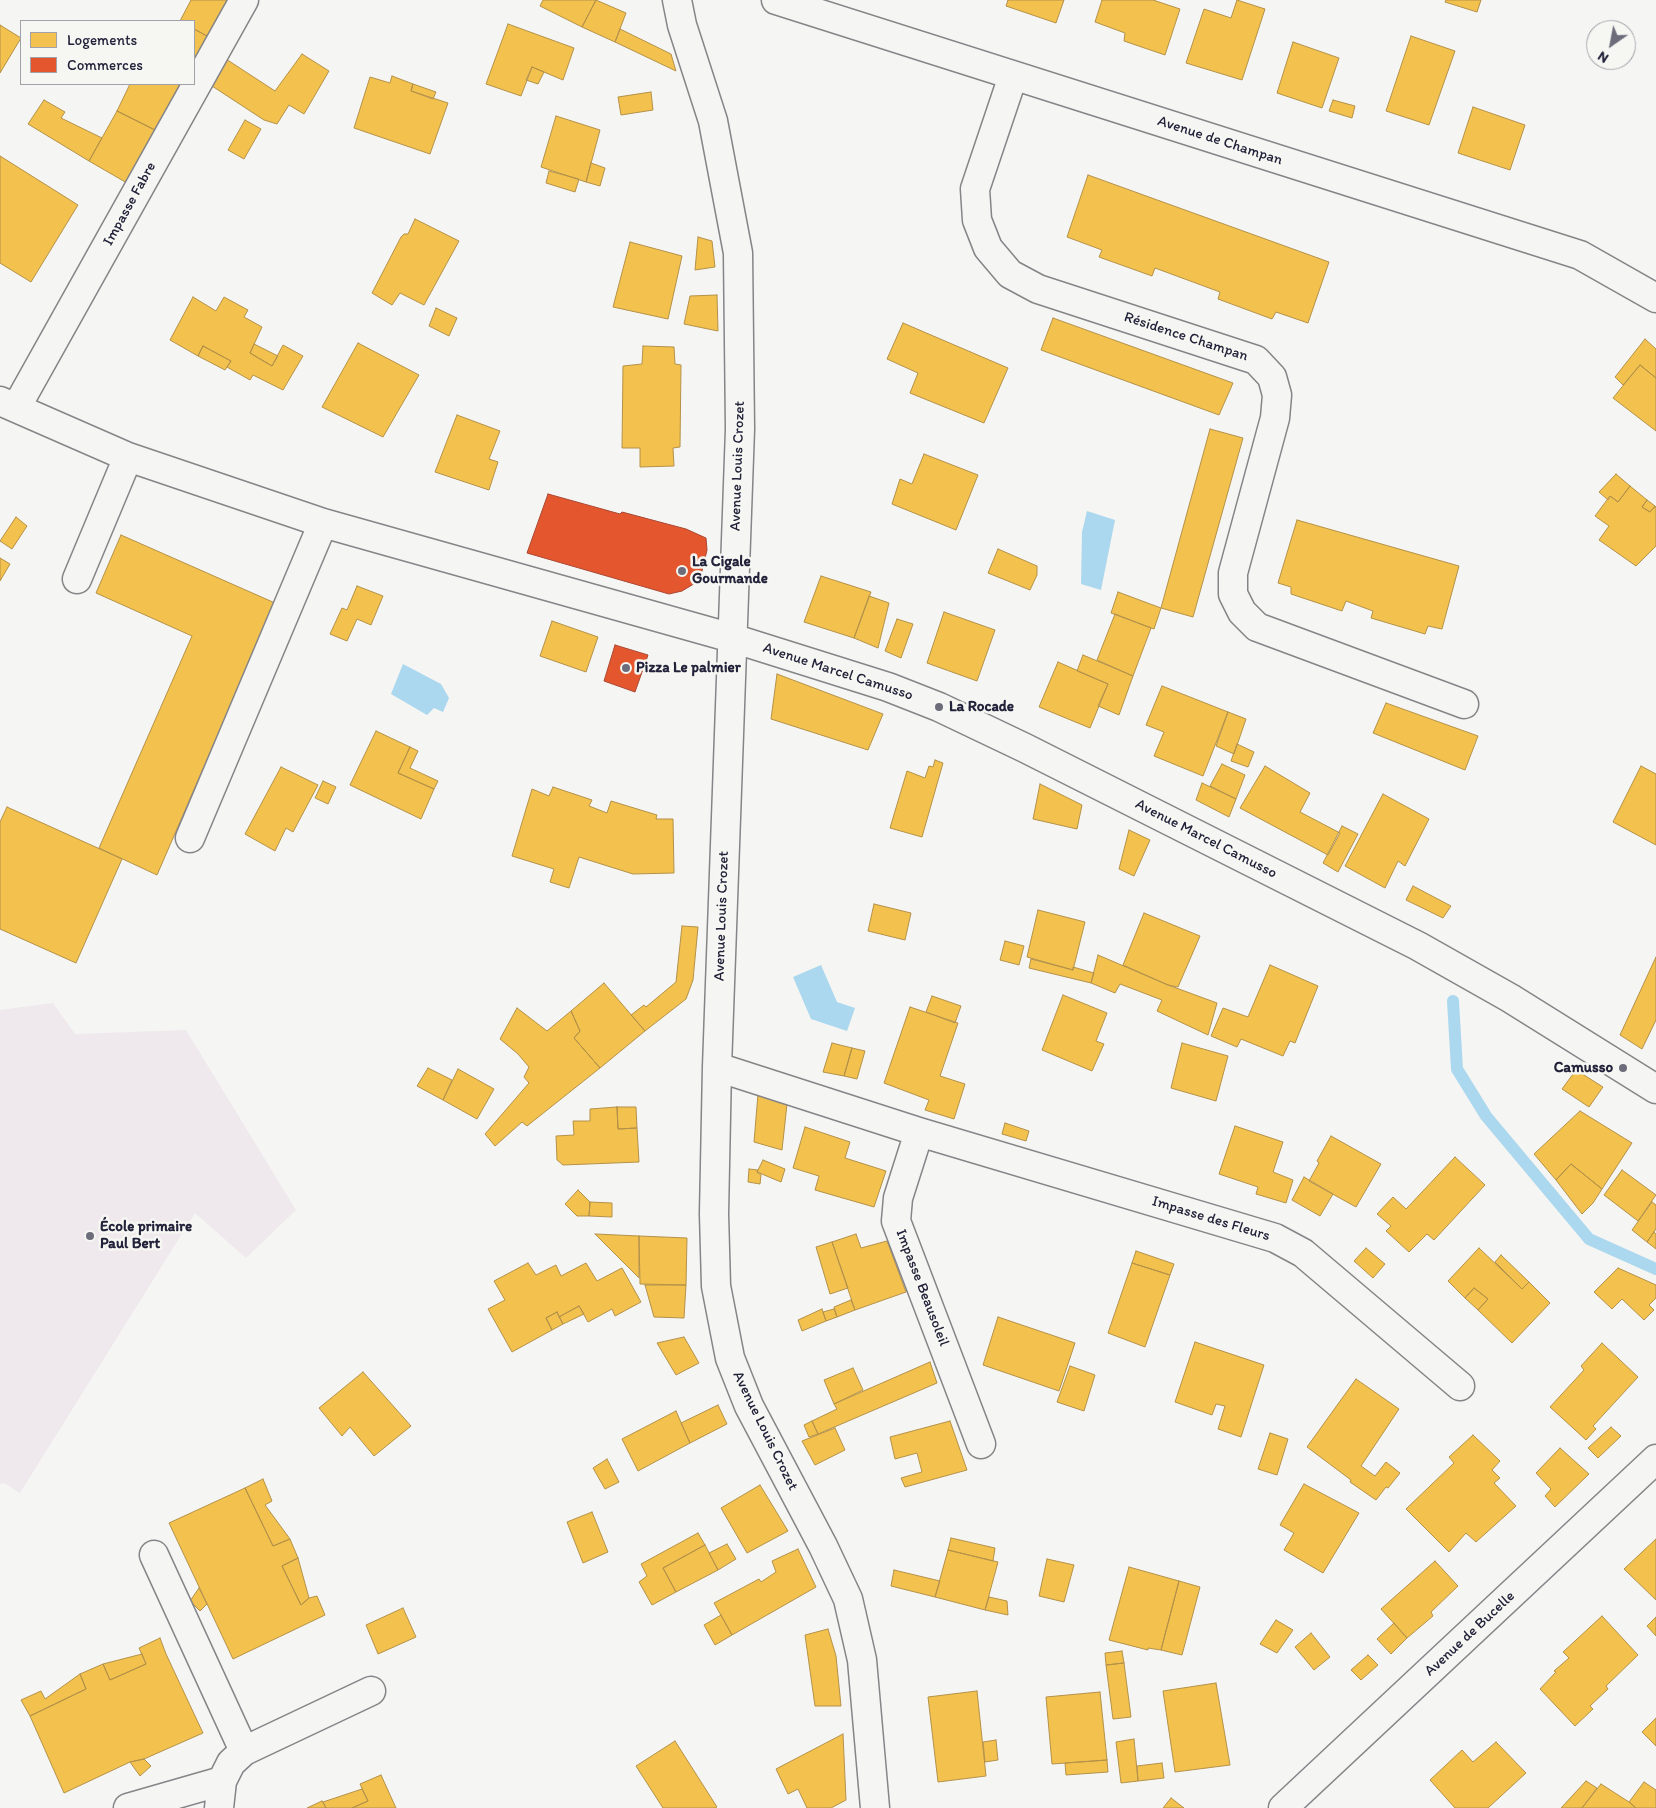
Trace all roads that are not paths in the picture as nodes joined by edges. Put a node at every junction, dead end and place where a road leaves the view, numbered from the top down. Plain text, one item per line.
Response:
1 (244, 0) edge
2 (677, 0) edge
3 (776, 0) edge
4 (1013, 76) junction
5 (195, 84) edge
6 (194, 85) edge
7 (1656, 298) edge
8 (8, 404) edge
9 (128, 457) junction
10 (323, 523) junction
11 (77, 579) dead end
12 (732, 638) junction
13 (1464, 704) dead end
14 (190, 838) dead end
15 (717, 1068) junction
16 (1656, 1090) edge
17 (919, 1132) junction
18 (1460, 1386) dead end
19 (981, 1444) dead end
20 (1656, 1459) edge
21 (154, 1555) dead end
22 (371, 1691) dead end
23 (244, 1751) junction
24 (222, 1781) junction
25 (870, 1806) edge
26 (128, 1808) edge
27 (219, 1808) edge
28 (1283, 1808) edge

1 - 5 street, Impasse Fabre
2 - 12 street, Avenue Louis Crozet
3 - 4 street, Avenue de Champan
4 - 7 street, Avenue de Champan
4 - 13 street, Résidence Champan
6 - 8 street, Impasse Fabre
8 - 9 street, Avenue Marcel Camusso
9 - 10 street, Avenue Marcel Camusso
9 - 11 street
10 - 12 street, Avenue Marcel Camusso
10 - 14 street
12 - 15 street, Avenue Louis Crozet
12 - 16 street, Avenue Marcel Camusso
15 - 17 street
15 - 25 street, Avenue Louis Crozet
17 - 18 street, Impasse des Fleurs
17 - 19 street, Impasse Beausoleil
20 - 28 street, Avenue de Bucelle
21 - 23 street
22 - 23 street
23 - 24 street
24 - 26 street
24 - 27 street

